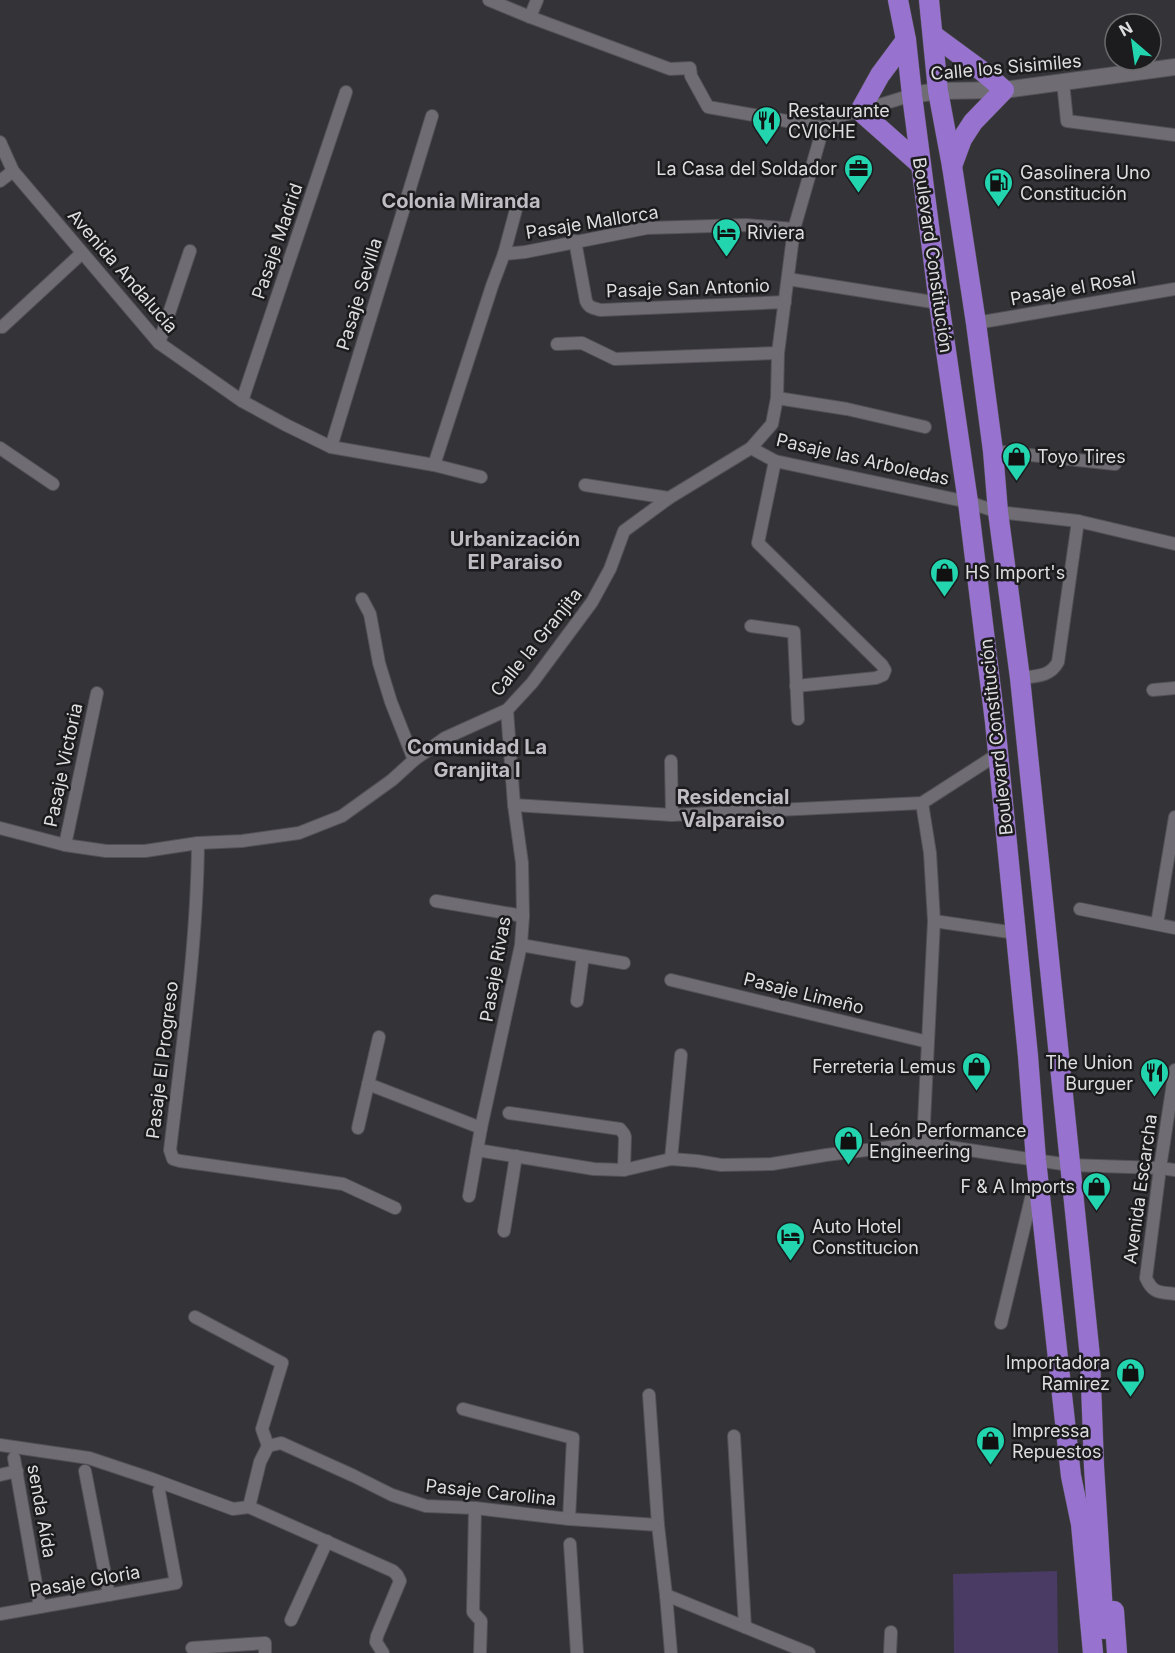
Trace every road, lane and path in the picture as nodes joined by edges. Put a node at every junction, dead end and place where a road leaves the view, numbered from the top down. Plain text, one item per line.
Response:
1 (489, 0) edge
2 (537, 0) edge
3 (898, 0) edge
4 (928, 0) edge
5 (530, 17) junction
6 (933, 35) junction
7 (906, 40) junction
8 (1175, 67) edge
9 (1063, 82) junction
10 (1004, 90) junction
11 (346, 92) dead end
12 (938, 92) junction
13 (912, 95) junction
14 (860, 111) junction
15 (432, 116) dead end
16 (826, 128) junction
17 (1175, 135) edge
18 (0, 142) edge
19 (921, 165) junction
20 (952, 166) junction
21 (13, 171) junction
22 (0, 181) edge
23 (518, 202) dead end
24 (795, 229) junction
25 (575, 241) junction
26 (190, 251) dead end
27 (82, 254) junction
28 (504, 254) junction
29 (788, 279) junction
30 (1175, 289) edge
31 (785, 302) junction
32 (939, 303) junction
33 (976, 323) junction
34 (2, 327) dead end
35 (159, 343) junction
36 (557, 344) dead end
37 (778, 353) junction
38 (777, 398) junction
39 (242, 401) junction
40 (925, 427) dead end
41 (331, 447) junction
42 (0, 448) edge
43 (751, 448) junction
44 (993, 451) junction
45 (775, 461) junction
46 (1115, 464) dead end
47 (434, 465) junction
48 (481, 477) dead end
49 (53, 484) dead end
50 (585, 485) dead end
51 (669, 498) junction
52 (968, 502) junction
53 (998, 512) junction
54 (1078, 521) junction
55 (1175, 544) edge
56 (362, 599) dead end
57 (751, 626) dead end
58 (1020, 678) junction
59 (796, 686) junction
60 (1175, 688) edge
61 (1153, 690) dead end
62 (97, 693) dead end
63 (507, 710) junction
64 (798, 720) dead end
65 (998, 754) junction
66 (414, 760) junction
67 (671, 761) dead end
68 (922, 803) junction
69 (514, 805) junction
70 (672, 815) junction
71 (1175, 817) edge
72 (0, 828) edge
73 (198, 843) junction
74 (65, 845) junction
75 (436, 901) dead end
76 (1080, 909) dead end
77 (523, 916) junction
78 (934, 921) junction
79 (1157, 924) junction
80 (1175, 928) edge
81 (1016, 933) junction
82 (521, 945) junction
83 (583, 956) junction
84 (624, 963) dead end
85 (671, 980) dead end
86 (577, 1001) dead end
87 (378, 1036) dead end
88 (928, 1042) junction
89 (681, 1055) dead end
90 (1175, 1070) edge
91 (368, 1084) junction
92 (509, 1113) dead end
93 (357, 1128) dead end
94 (482, 1128) junction
95 (923, 1143) junction
96 (477, 1150) junction
97 (516, 1156) junction
98 (671, 1159) junction
99 (1069, 1165) junction
100 (1037, 1167) junction
101 (1160, 1168) junction
102 (624, 1170) junction
103 (1175, 1170) edge
104 (469, 1196) dead end
105 (395, 1208) dead end
106 (504, 1231) dead end
107 (1175, 1294) edge
108 (195, 1317) dead end
109 (1001, 1323) dead end
110 (649, 1395) dead end
111 (463, 1409) dead end
112 (734, 1436) dead end
113 (0, 1445) edge
114 (268, 1446) junction
115 (14, 1458) dead end
116 (1094, 1466) junction
117 (17, 1471) junction
118 (85, 1471) dead end
119 (0, 1474) edge
120 (1071, 1476) junction
121 (159, 1491) dead end
122 (249, 1507) junction
123 (475, 1508) junction
124 (569, 1519) junction
125 (658, 1525) junction
126 (327, 1541) junction
127 (570, 1544) dead end
128 (109, 1595) junction
129 (666, 1595) junction
130 (40, 1607) junction
131 (0, 1614) edge
132 (291, 1620) dead end
133 (745, 1627) junction
134 (891, 1632) dead end
135 (192, 1648) dead end
136 (265, 1653) edge
137 (383, 1653) edge
138 (480, 1653) edge
139 (577, 1653) edge
140 (671, 1653) edge
141 (809, 1653) edge
142 (890, 1653) edge
143 (1082, 1653) edge
144 (1093, 1653) edge
145 (1105, 1653) edge
146 (1117, 1653) edge

1 - 5 street
2 - 5 street
3 - 7 highway, Boulevard Constitución
4 - 6 highway, Boulevard Constitución
5 - 16 street
6 - 10 highway
6 - 12 highway, Boulevard Constitución
7 - 13 highway, Boulevard Constitución
7 - 14 highway
8 - 9 main road, Calle los Sisimiles
9 - 10 main road, Calle los Sisimiles
9 - 17 street
10 - 12 main road, Calle los Sisimiles
10 - 20 highway
11 - 39 street, Pasaje Madrid
12 - 13 main road, Calle los Sisimiles
12 - 20 highway, Boulevard Constitución
13 - 14 street
13 - 19 highway, Boulevard Constitución
14 - 16 street
14 - 19 highway
15 - 41 street, Pasaje Sevilla
16 - 24 street, Calle la Granjita
18 - 21 street, Avenida Andalucía
19 - 32 highway, Boulevard Constitución
20 - 33 highway, Boulevard Constitución
21 - 22 street
21 - 27 street, Avenida Andalucía
23 - 28 street, Pasaje Mallorca
24 - 25 street, Pasaje Mallorca
24 - 29 street, Calle la Granjita
25 - 28 street, Pasaje Mallorca
25 - 31 street, Pasaje San Antonio
26 - 35 street
27 - 34 street
27 - 35 street, Avenida Andalucía
28 - 47 street, Pasaje Mallorca
29 - 31 street, Calle la Granjita
29 - 32 street
30 - 33 street, Pasaje el Rosal
31 - 37 street, Calle la Granjita
32 - 52 highway, Boulevard Constitución
33 - 44 highway, Boulevard Constitución
35 - 39 street, Avenida Andalucía
36 - 37 street
37 - 38 street, Calle la Granjita
38 - 40 street
38 - 43 street, Calle la Granjita
39 - 41 street, Avenida Andalucía
41 - 47 street, Avenida Andalucía
42 - 49 street
43 - 45 street, Pasaje las Arboledas
43 - 51 street, Calle la Granjita
44 - 46 street
44 - 53 highway, Boulevard Constitución
45 - 52 street, Pasaje las Arboledas
45 - 59 street
47 - 48 street, Avenida Andalucía
50 - 51 street
51 - 63 street, Calle la Granjita
52 - 53 street, Pasaje las Arboledas
52 - 65 highway, Boulevard Constitución
53 - 54 street, Pasaje las Arboledas
53 - 58 highway, Boulevard Constitución
54 - 55 street, Pasaje las Arboledas
54 - 58 street
56 - 66 street
57 - 59 street
58 - 99 highway, Boulevard Constitución
59 - 64 street
60 - 61 street
62 - 74 street, Pasaje Victoria
63 - 66 street, Calle la Granjita
63 - 69 street, Pasaje Rivas
65 - 68 street
65 - 81 highway, Boulevard Constitución
66 - 73 street, Calle la Granjita
67 - 70 street
68 - 70 street
68 - 78 street
69 - 70 street
69 - 77 street, Pasaje Rivas
71 - 79 street
72 - 74 street, Calle la Granjita
73 - 74 street, Calle la Granjita
73 - 105 street, Pasaje El Progreso
75 - 77 street
76 - 79 street
77 - 82 street, Pasaje Rivas
78 - 81 street
78 - 88 street
79 - 80 street
81 - 100 highway, Boulevard Constitución
82 - 83 street
82 - 94 street, Pasaje Rivas
83 - 84 street
83 - 86 street
85 - 88 street, Pasaje Limeño
87 - 91 street
88 - 95 street
89 - 98 street
90 - 101 street, Avenida Escarcha
91 - 93 street
91 - 94 street
92 - 102 street
94 - 96 street, Pasaje Rivas
95 - 98 street
95 - 100 street
96 - 97 street
96 - 104 street, Pasaje Rivas
97 - 102 street
97 - 106 street
98 - 102 street
99 - 100 street
99 - 101 street
99 - 116 highway, Boulevard Constitución
100 - 109 street
100 - 120 highway, Boulevard Constitución
101 - 103 street
101 - 107 street, Avenida Escarcha
108 - 114 street
110 - 125 street
111 - 124 street
112 - 133 street
113 - 122 street
114 - 122 street
114 - 123 street, Pasaje Carolina
115 - 117 street, senda Aída
116 - 145 highway, Boulevard Constitución
116 - 146 highway, Boulevard Constitución
117 - 119 street
117 - 130 street, senda Aída
118 - 128 street
120 - 143 highway, Boulevard Constitución
120 - 144 highway, Boulevard Constitución
121 - 128 street, Pasaje Gloria
122 - 126 street
123 - 124 street, Pasaje Carolina
123 - 138 street
124 - 125 street, Pasaje Carolina
125 - 129 street
126 - 132 street
126 - 137 street
127 - 139 street
128 - 130 street, Pasaje Gloria
129 - 133 street
129 - 140 street
130 - 131 street, Pasaje Gloria
133 - 141 street
134 - 142 street
135 - 136 street

